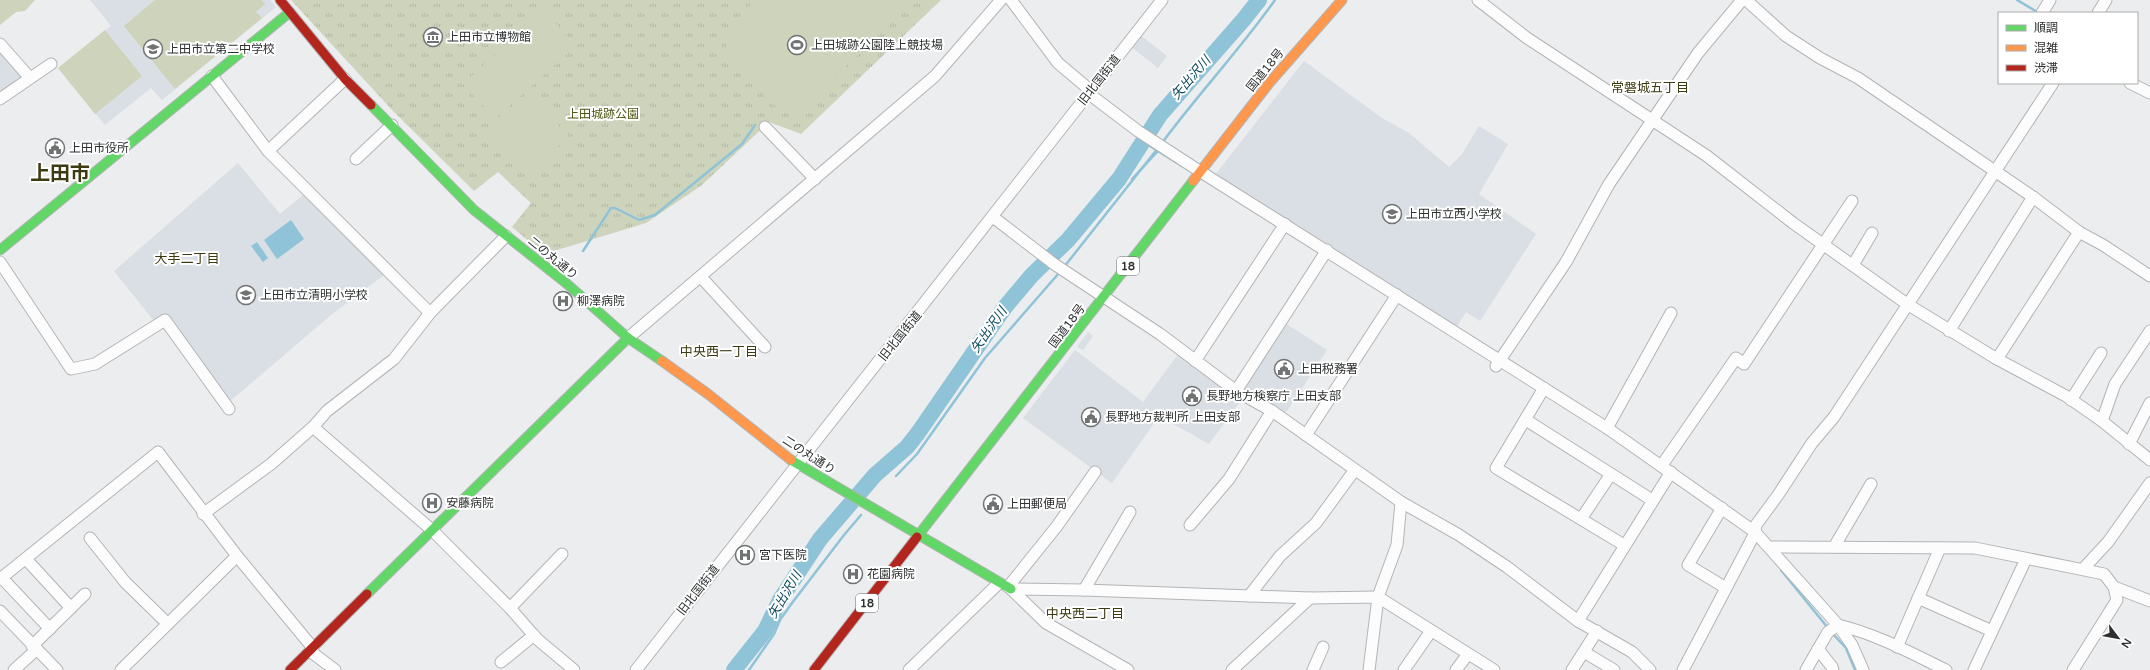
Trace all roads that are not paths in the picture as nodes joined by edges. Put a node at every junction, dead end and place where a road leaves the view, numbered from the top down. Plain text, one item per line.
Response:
1 (280, 0) edge
2 (1001, 0) edge
3 (1011, 0) edge
4 (1162, 0) edge
5 (1342, 0) edge
6 (1478, 0) edge
7 (1742, 0) edge
8 (1746, 0) edge
9 (2050, 0) edge
10 (2106, 0) edge
11 (290, 12) junction
12 (2043, 12) edge
13 (2099, 12) edge
14 (0, 44) edge
15 (51, 64) dead end
16 (212, 76) junction
17 (30, 78) junction
18 (345, 79) junction
19 (2052, 84) edge
20 (2132, 84) edge
21 (1089, 92) junction
22 (2150, 93) edge
23 (0, 99) edge
24 (1654, 120) junction
25 (392, 125) junction
26 (765, 127) dead end
27 (268, 151) junction
28 (356, 159) dead end
29 (1201, 172) junction
30 (1994, 172) junction
31 (815, 179) junction
32 (2033, 197) junction
33 (1852, 201) dead end
34 (993, 217) junction
35 (1286, 224) junction
36 (2079, 232) junction
37 (1872, 233) dead end
38 (506, 236) junction
39 (1825, 244) junction
40 (0, 250) edge
41 (1327, 250) junction
42 (0, 262) edge
43 (1853, 265) junction
44 (2150, 276) edge
45 (701, 277) junction
46 (1397, 296) junction
47 (1103, 298) junction
48 (1906, 304) junction
49 (430, 313) junction
50 (1671, 313) dead end
51 (1949, 331) junction
52 (2150, 331) edge
53 (628, 338) junction
54 (765, 347) dead end
55 (2101, 353) dead end
56 (1997, 359) junction
57 (1195, 361) junction
58 (1498, 363) junction
59 (1544, 388) junction
60 (1236, 391) junction
61 (2071, 400) junction
62 (2150, 403) edge
63 (229, 409) dead end
64 (1272, 411) junction
65 (1526, 420) junction
66 (2102, 421) junction
67 (313, 427) junction
68 (1607, 428) junction
69 (1306, 435) junction
70 (2129, 444) junction
71 (2150, 460) edge
72 (796, 464) junction
73 (1666, 468) junction
74 (1354, 471) junction
75 (1095, 472) dead end
76 (1611, 474) junction
77 (2150, 483) edge
78 (1871, 484) dead end
79 (1652, 500) junction
80 (1402, 502) junction
81 (1722, 508) junction
82 (1130, 512) dead end
83 (203, 514) junction
84 (1581, 519) junction
85 (1190, 525) dead end
86 (433, 531) junction
87 (1755, 532) junction
88 (919, 536) junction
89 (90, 538) dead end
90 (1624, 546) junction
91 (1834, 546) junction
92 (1770, 547) junction
93 (1940, 548) junction
94 (562, 554) dead end
95 (237, 556) junction
96 (26, 559) junction
97 (2026, 559) junction
98 (2083, 569) junction
99 (1, 579) edge
100 (1006, 587) junction
101 (2114, 587) junction
102 (1726, 588) junction
103 (1084, 590) junction
104 (85, 594) dead end
105 (1249, 596) junction
106 (1378, 597) junction
107 (1310, 598) junction
108 (1918, 598) junction
109 (2150, 601) edge
110 (71, 608) junction
111 (510, 608) junction
112 (0, 611) edge
113 (1578, 622) junction
114 (168, 624) junction
115 (1838, 625) junction
116 (50, 629) junction
117 (1992, 630) junction
118 (1431, 631) junction
119 (1597, 631) junction
120 (534, 636) junction
121 (1897, 647) junction
122 (34, 648) junction
123 (1323, 648) dead end
124 (311, 649) junction
125 (1818, 649) junction
126 (1584, 652) junction
127 (1468, 654) junction
128 (501, 662) dead end
129 (14, 670) edge
130 (57, 670) edge
131 (121, 670) edge
132 (290, 670) edge
133 (335, 670) edge
134 (574, 670) edge
135 (636, 670) edge
136 (814, 670) edge
137 (909, 670) edge
138 (1128, 670) edge
139 (1232, 670) edge
140 (1313, 670) edge
141 (1369, 670) edge
142 (1404, 670) edge
143 (1456, 670) edge
144 (1494, 670) edge
145 (1572, 670) edge
146 (1614, 670) edge
147 (1650, 670) edge
148 (1683, 670) edge
149 (1806, 670) edge
150 (1833, 670) edge
151 (1863, 670) edge
152 (1946, 670) edge
153 (1974, 670) edge
154 (2073, 670) edge

1 - 11 main road, 二の丸通り
2 - 31 street
3 - 21 street
4 - 21 street, 旧北国街道
5 - 29 main road, 国道18号 / 18
6 - 24 street
7 - 24 street
8 - 30 street
9 - 12 street
10 - 13 street
11 - 16 main road
11 - 18 main road, 二の丸通り
14 - 17 street
15 - 17 street
16 - 27 street
16 - 40 main road
17 - 23 street
18 - 25 main road, 二の丸通り
18 - 27 street
19 - 30 street
20 - 22 street
21 - 29 street
21 - 34 street, 旧北国街道
24 - 39 street
24 - 58 street
25 - 28 street
25 - 38 main road, 二の丸通り
26 - 31 street
27 - 49 street
29 - 35 street
29 - 47 main road, 国道18号 / 18
30 - 32 street
30 - 48 street
31 - 45 street
32 - 36 street
32 - 51 street
33 - 39 street
34 - 47 street
34 - 72 street, 旧北国街道
35 - 41 street
35 - 57 street
36 - 44 street
36 - 56 street
37 - 43 street
38 - 49 street
38 - 53 main road, 二の丸通り
39 - 43 street
39 - 73 street
41 - 46 street
41 - 60 street
42 - 63 street
43 - 48 street
45 - 53 street
45 - 54 street
46 - 58 street
46 - 69 street
47 - 57 street
47 - 88 main road, 国道18号 / 18
48 - 51 street
48 - 87 street
49 - 67 street
50 - 68 street
51 - 56 street
52 - 66 street
53 - 72 main road, 二の丸通り
53 - 86 main road
55 - 61 street
56 - 61 street
57 - 60 street
58 - 59 street
59 - 65 street
59 - 68 street
60 - 64 street
61 - 66 street
62 - 70 street
64 - 69 street
64 - 85 street
65 - 76 street
65 - 84 street
66 - 70 street
67 - 83 street
67 - 86 street
68 - 73 street
69 - 74 street
70 - 71 street
72 - 88 main road, 二の丸通り
72 - 135 street, 旧北国街道
73 - 79 street
73 - 81 street
74 - 80 street
74 - 105 street
75 - 100 street
76 - 79 street
76 - 84 street
77 - 98 street
78 - 91 street
79 - 90 street
80 - 106 street
80 - 113 street
81 - 87 street
81 - 102 street
82 - 103 street
83 - 95 street
83 - 96 street
84 - 90 street
86 - 111 street
86 - 124 main road
87 - 92 street
87 - 102 street
88 - 100 main road
88 - 136 main road, 国道18号 / 18
89 - 114 street
90 - 113 street
91 - 92 street
91 - 93 street
92 - 115 street
93 - 97 street
93 - 108 street
94 - 111 street
95 - 114 street
95 - 124 street
96 - 99 street
96 - 110 street
97 - 98 street
97 - 117 street
98 - 101 street
99 - 116 street
100 - 103 street
100 - 137 street
100 - 138 street
101 - 109 street
101 - 154 street
102 - 148 street
103 - 105 street
104 - 110 street
105 - 107 street
106 - 107 street
106 - 118 street
106 - 141 street
107 - 139 street
108 - 117 street
108 - 121 street
110 - 116 street
111 - 120 street
112 - 122 street
113 - 119 street
114 - 131 street
115 - 121 street
115 - 125 street
115 - 151 street
116 - 122 street
117 - 153 street
118 - 127 street
118 - 142 street
119 - 126 street
119 - 147 street
120 - 128 street
120 - 134 street
121 - 152 street
122 - 129 street
122 - 130 street
123 - 140 street
124 - 132 main road
124 - 133 street
125 - 149 street
125 - 150 street
126 - 145 street
126 - 146 street
127 - 143 street
127 - 144 street

